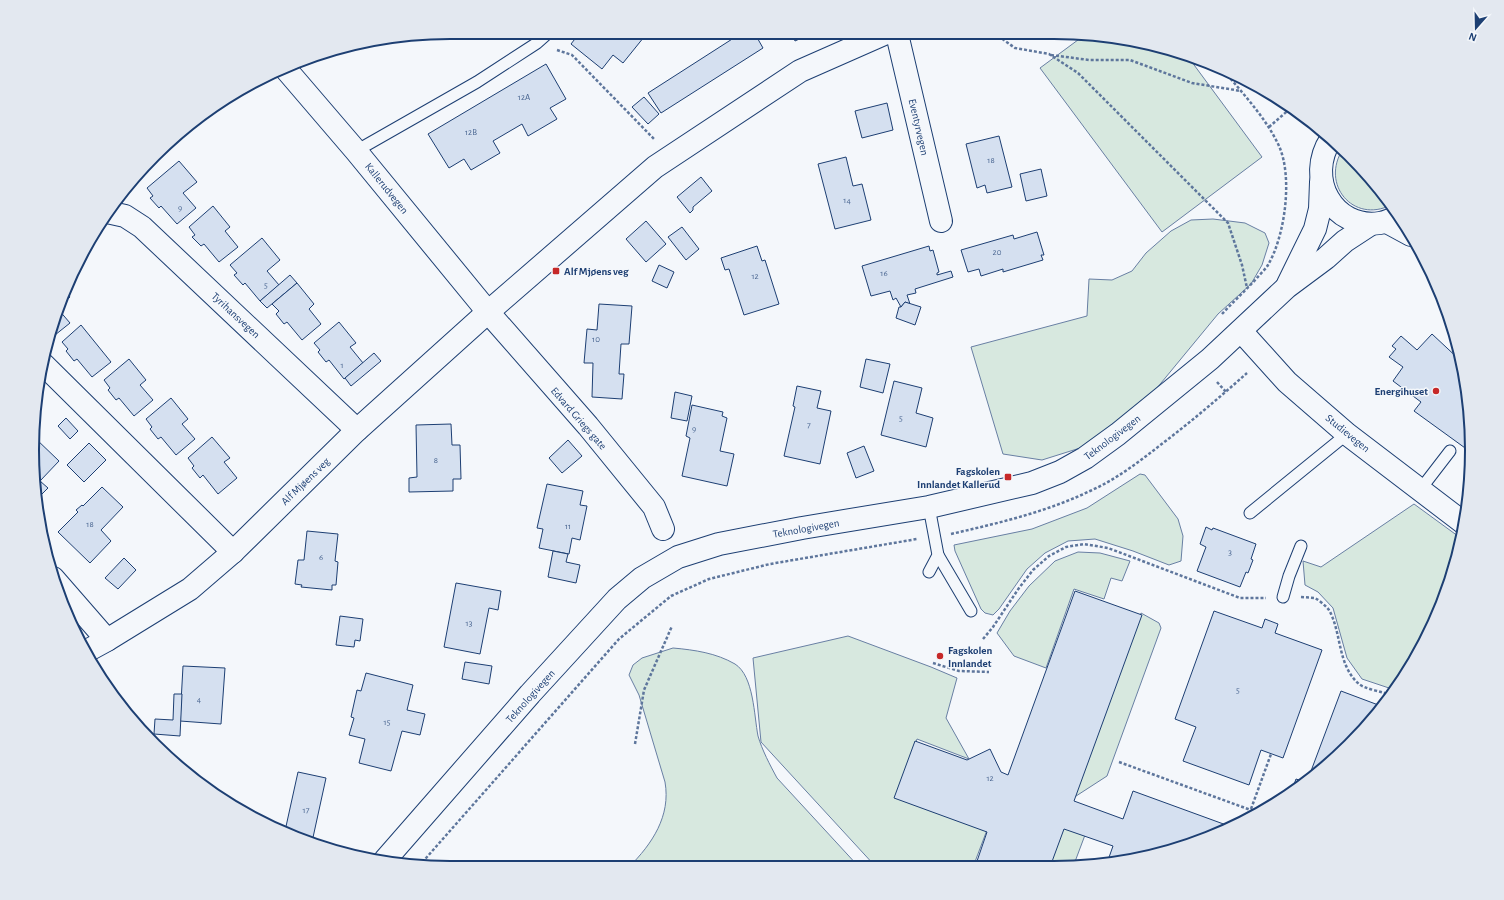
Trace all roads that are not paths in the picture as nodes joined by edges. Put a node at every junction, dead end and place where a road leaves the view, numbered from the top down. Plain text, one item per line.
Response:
1 (542, 39) edge
2 (873, 39) edge
3 (898, 39) edge
4 (288, 72) edge
5 (1327, 148) edge
6 (356, 151) junction
7 (1321, 182) junction
8 (114, 214) edge
9 (1386, 220) edge
10 (941, 221) dead end
11 (1400, 228) edge
12 (1287, 287) junction
13 (488, 312) junction
14 (1241, 331) junction
15 (47, 368) edge
16 (357, 430) junction
17 (1347, 434) junction
18 (1450, 451) dead end
19 (1420, 490) junction
20 (928, 507) junction
21 (1250, 513) dead end
22 (1459, 519) edge
23 (663, 529) dead end
24 (1302, 546) dead end
25 (233, 552) junction
26 (938, 555) junction
27 (929, 572) dead end
28 (64, 591) edge
29 (1283, 597) road end
30 (971, 611) dead end
31 (107, 640) junction
32 (90, 649) edge
33 (389, 856) edge

1 - 6 lane
2 - 13 street, Alf Mjøens veg
3 - 10 street, Eventyrvegen
4 - 6 street, Kallerudvegen
5 - 7 street, Teknologivegen
6 - 13 street, Kallerudvegen
7 - 9 street
7 - 12 street, Teknologivegen
8 - 16 street, Tyrihansvegen
9 - 11 street
9 - 12 street, Teknologivegen
12 - 14 street, Teknologivegen
13 - 16 street, Alf Mjøens veg
13 - 23 street, Edvard Griegs gate
14 - 17 street, Studievegen
14 - 20 street, Teknologivegen
15 - 25 street
16 - 25 street, Alf Mjøens veg
17 - 19 street, Studievegen
17 - 21 lane
18 - 19 lane
19 - 22 street, Studievegen
20 - 26 lane
20 - 33 street, Teknologivegen
24 - 29 lane
25 - 31 street, Alf Mjøens veg
26 - 27 lane
26 - 30 lane
28 - 31 street
31 - 32 street, Alf Mjøens veg

